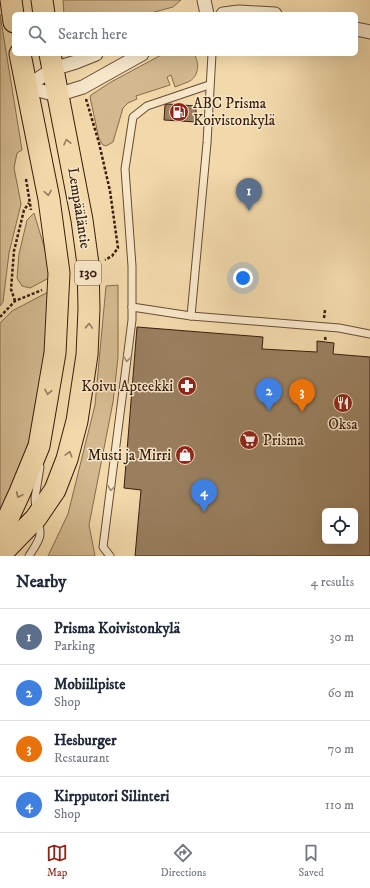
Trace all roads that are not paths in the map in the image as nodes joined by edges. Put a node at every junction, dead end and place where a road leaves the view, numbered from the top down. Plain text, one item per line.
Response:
1 (11, 0) edge
2 (42, 0) edge
3 (204, 0) edge
4 (13, 12) edge
5 (44, 12) edge
6 (207, 12) edge
7 (358, 29) edge
8 (370, 32) edge
9 (20, 56) edge
10 (91, 56) edge
11 (138, 56) edge
12 (212, 56) edge
13 (51, 61) edge
14 (209, 85) junction
15 (26, 87) junction
16 (57, 94) junction
17 (132, 308) junction
18 (192, 316) junction
19 (370, 334) edge
20 (39, 446) junction
21 (36, 518) junction
22 (0, 536) edge
23 (0, 555) edge
24 (29, 556) edge
25 (110, 556) edge

1 - 4 main road
2 - 5 main road
3 - 6 street
7 - 8 street
9 - 15 main road, Lempääläntie / 130
10 - 13 street
11 - 16 street
12 - 14 lane
13 - 15 street
13 - 16 main road, Lempääläntie / 130
14 - 17 lane
14 - 18 lane
15 - 16 street
15 -> 20 main road, Lempääläntie / 130
21 -> 16 main road, Lempääläntie / 130
17 - 18 lane
17 -> 25 lane
18 - 19 lane
20 - 21 lane
20 -> 22 main road, Lempääläntie / 130
21 - 23 main road, Lempääläntie / 130
21 - 24 lane

